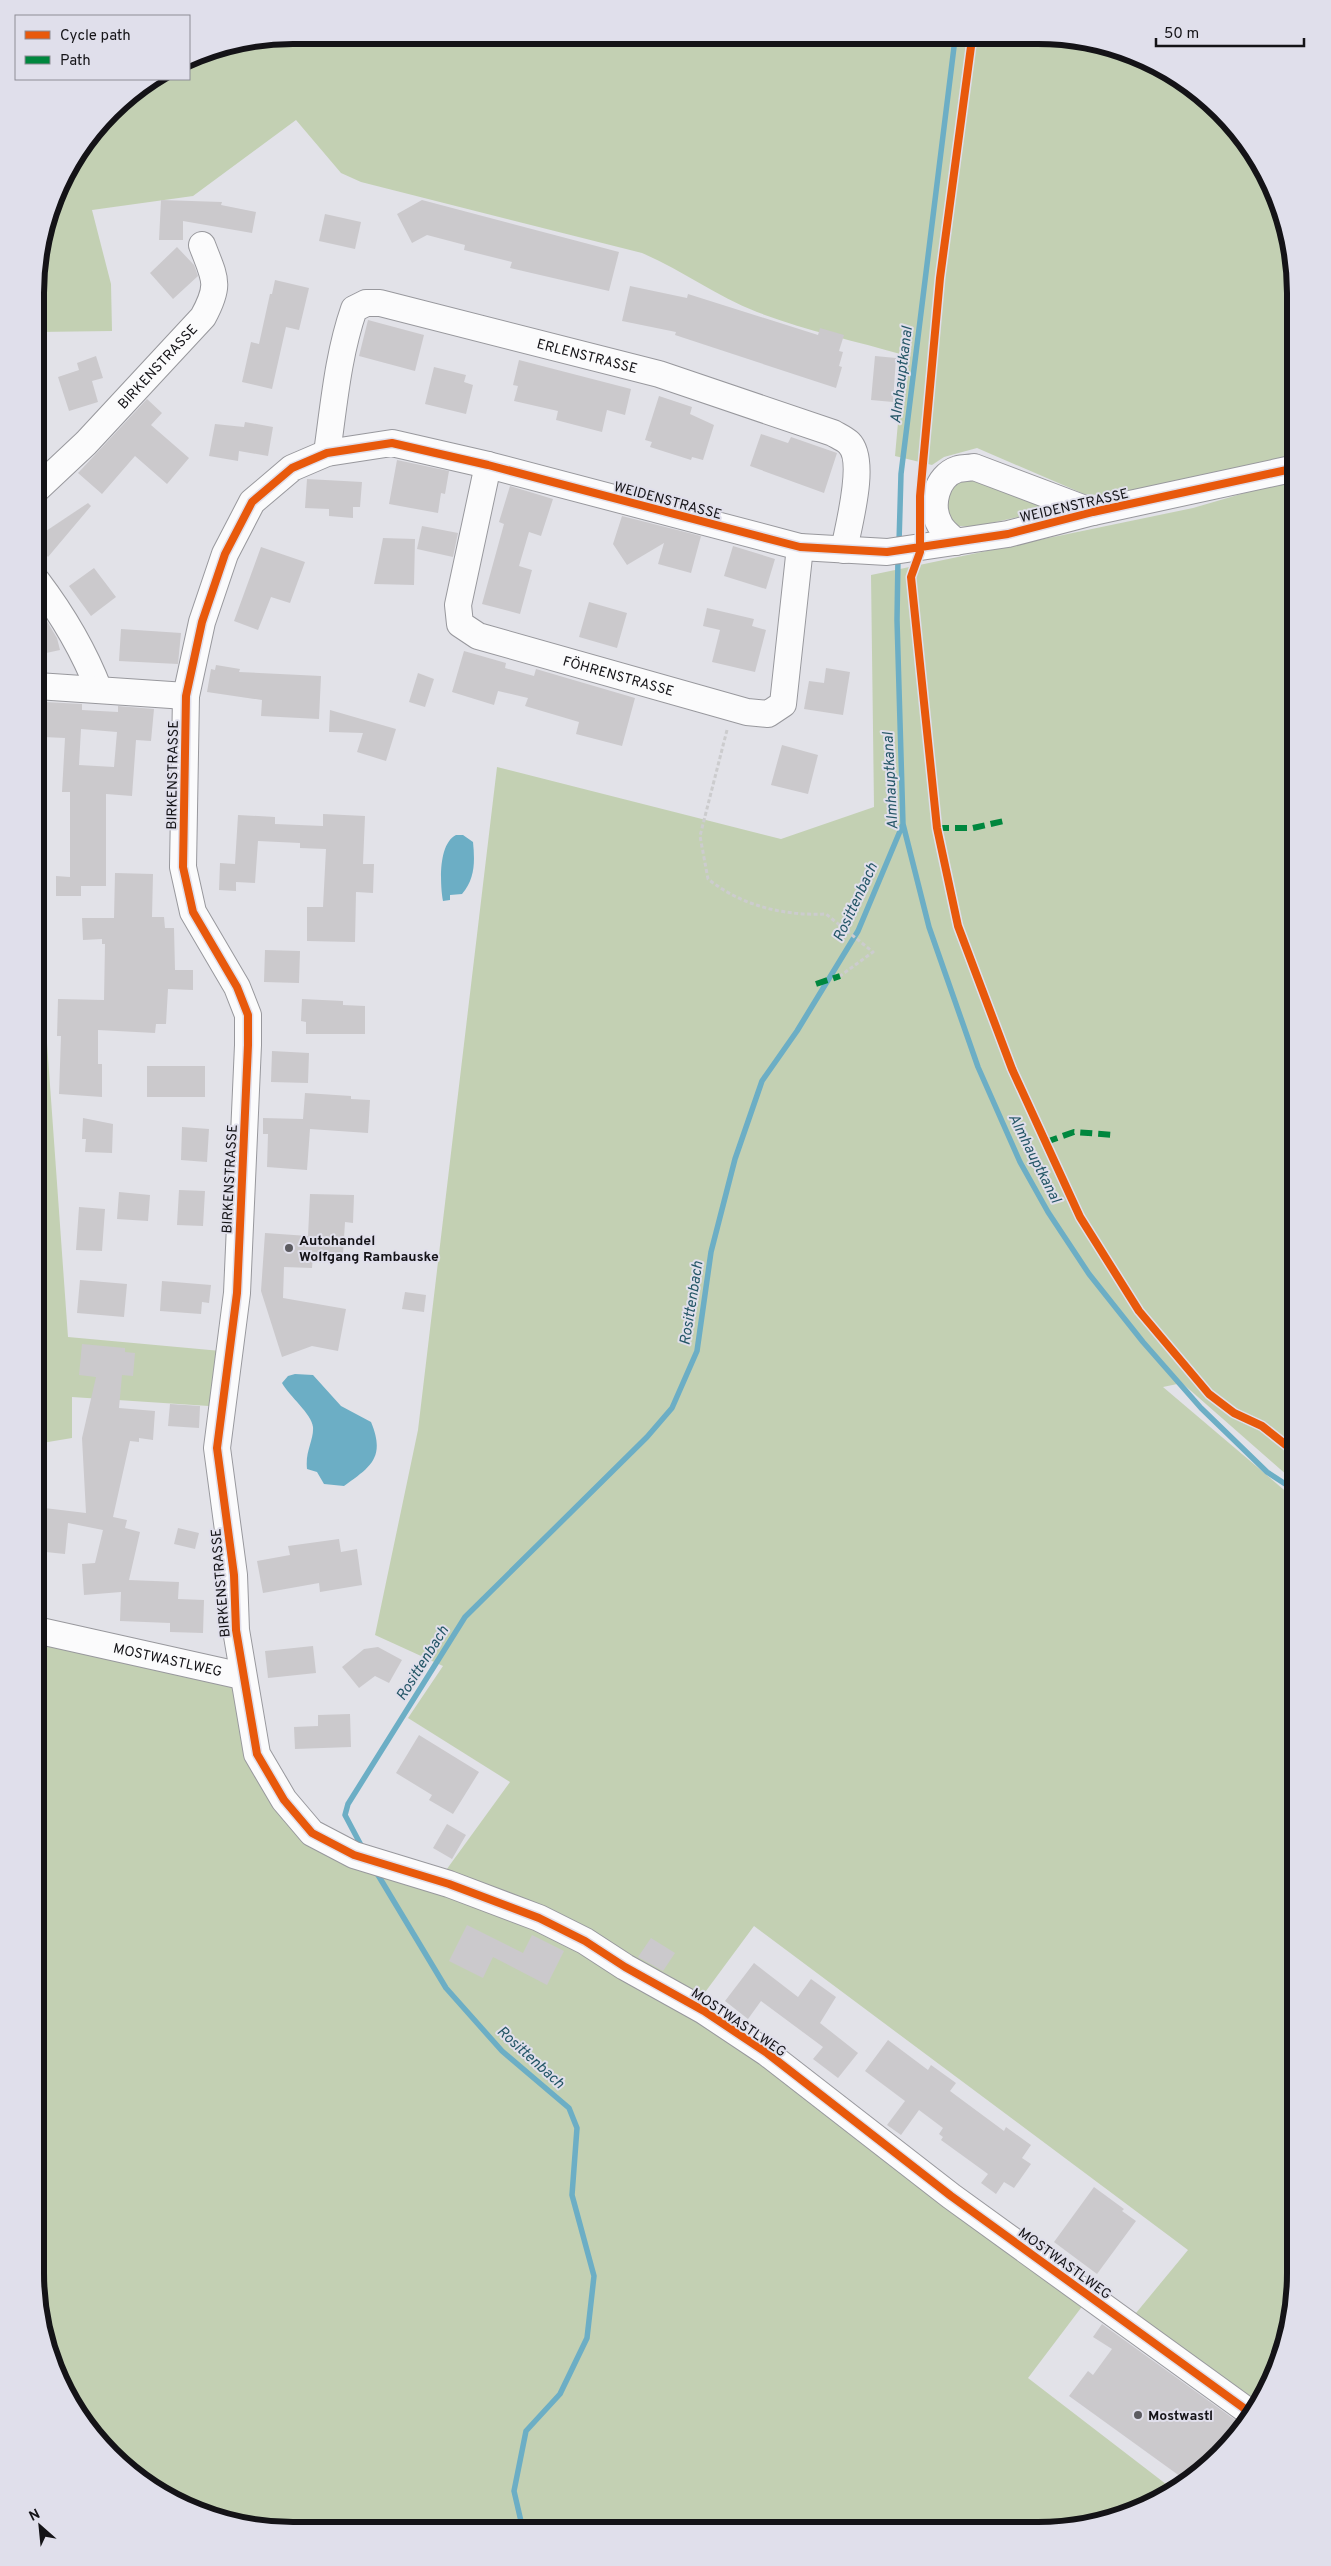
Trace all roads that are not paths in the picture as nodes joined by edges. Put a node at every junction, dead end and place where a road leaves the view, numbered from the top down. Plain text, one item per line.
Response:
1 (202, 245) dead end
2 (326, 453) junction
3 (488, 466) junction
4 (1287, 470) edge
5 (44, 482) edge
6 (1093, 512) junction
7 (956, 542) junction
8 (800, 547) junction
9 (844, 550) junction
10 (44, 591) edge
11 (44, 686) edge
12 (99, 690) junction
13 (186, 696) junction
14 (44, 1632) edge
15 (242, 1676) junction
16 (1246, 2410) edge

1 - 5 street, BIRKENSTRASSE
2 - 3 street, WEIDENSTRASSE
2 - 9 street, ERLENSTRASSE
2 - 13 street, WEIDENSTRASSE
3 - 8 street, WEIDENSTRASSE
3 - 8 street, FÖHRENSTRASSE
4 - 6 street, WEIDENSTRASSE
6 - 7 street, WEIDENSTRASSE
6 - 7 street
7 - 9 street, WEIDENSTRASSE
8 - 9 street, WEIDENSTRASSE
10 - 12 street
11 - 12 street
12 - 13 street
13 - 15 street, BIRKENSTRASSE
14 - 15 street, MOSTWASTLWEG
15 - 16 street, MOSTWASTLWEG

